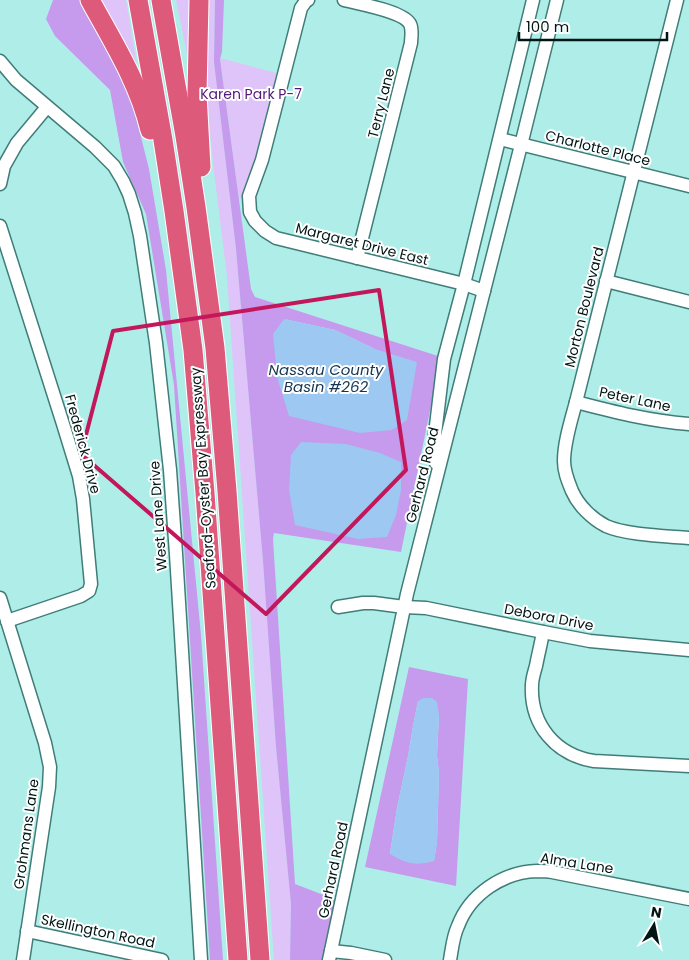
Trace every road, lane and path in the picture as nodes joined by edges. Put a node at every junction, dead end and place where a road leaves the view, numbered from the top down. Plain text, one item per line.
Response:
1 (90, 0) edge
2 (138, 0) edge
3 (161, 0) edge
4 (199, 0) edge
5 (344, 0) edge
6 (533, 0) edge
7 (557, 0) edge
8 (677, 0) edge
9 (305, 4) edge
10 (0, 60) edge
11 (47, 107) junction
12 (500, 139) junction
13 (521, 145) junction
14 (634, 172) junction
15 (0, 184) edge
16 (689, 186) edge
17 (0, 226) edge
18 (357, 258) junction
19 (206, 276) junction
20 (184, 279) junction
21 (606, 281) junction
22 (464, 284) junction
23 (484, 290) junction
24 (689, 302) edge
25 (576, 402) junction
26 (689, 424) edge
27 (436, 477) junction
28 (689, 538) edge
29 (0, 598) edge
30 (338, 607) dead end
31 (404, 607) junction
32 (7, 621) junction
33 (543, 632) junction
34 (689, 650) edge
35 (689, 766) edge
36 (689, 899) edge
37 (27, 931) junction
38 (330, 956) edge
39 (22, 960) edge
40 (162, 960) edge
41 (201, 960) edge
42 (238, 960) edge
43 (260, 960) edge
44 (385, 960) edge
45 (450, 960) edge

1 - 20 highway
2 - 20 highway, Seaford-Oyster Bay Expressway
3 - 19 highway, Seaford-Oyster Bay Expressway
4 - 19 highway
5 - 18 street, Terry Lane
6 - 12 street
7 - 13 street, Gerhard Road
8 - 14 street, Morton Boulevard
9 - 18 street, Margaret Drive East
10 - 11 street, West Lane Drive
11 - 15 street
11 - 41 street, West Lane Drive
12 - 13 street, Charlotte Place
12 - 22 street
13 - 14 street, Charlotte Place
13 - 23 street, Gerhard Road
14 - 16 street, Charlotte Place
14 - 21 street, Morton Boulevard
17 - 32 street, Frederick Drive
18 - 22 street, Margaret Drive East
19 - 43 highway, Seaford-Oyster Bay Expressway
20 - 42 highway, Seaford-Oyster Bay Expressway
21 - 24 street
21 - 25 street, Morton Boulevard
22 - 23 street, Margaret Drive East
22 - 27 street
23 - 27 street, Gerhard Road
25 - 26 street, Peter Lane
25 - 28 street, Morton Boulevard
27 - 31 street, Gerhard Road
29 - 32 street, Grohmans Lane
30 - 31 street, Debora Drive
31 - 33 street, Debora Drive
31 - 38 street, Gerhard Road
32 - 37 street, Grohmans Lane
33 - 34 street, Debora Drive
33 - 35 street
36 - 45 street, Alma Lane
37 - 39 street, Grohmans Lane
37 - 40 street, Skellington Road
38 - 44 street

